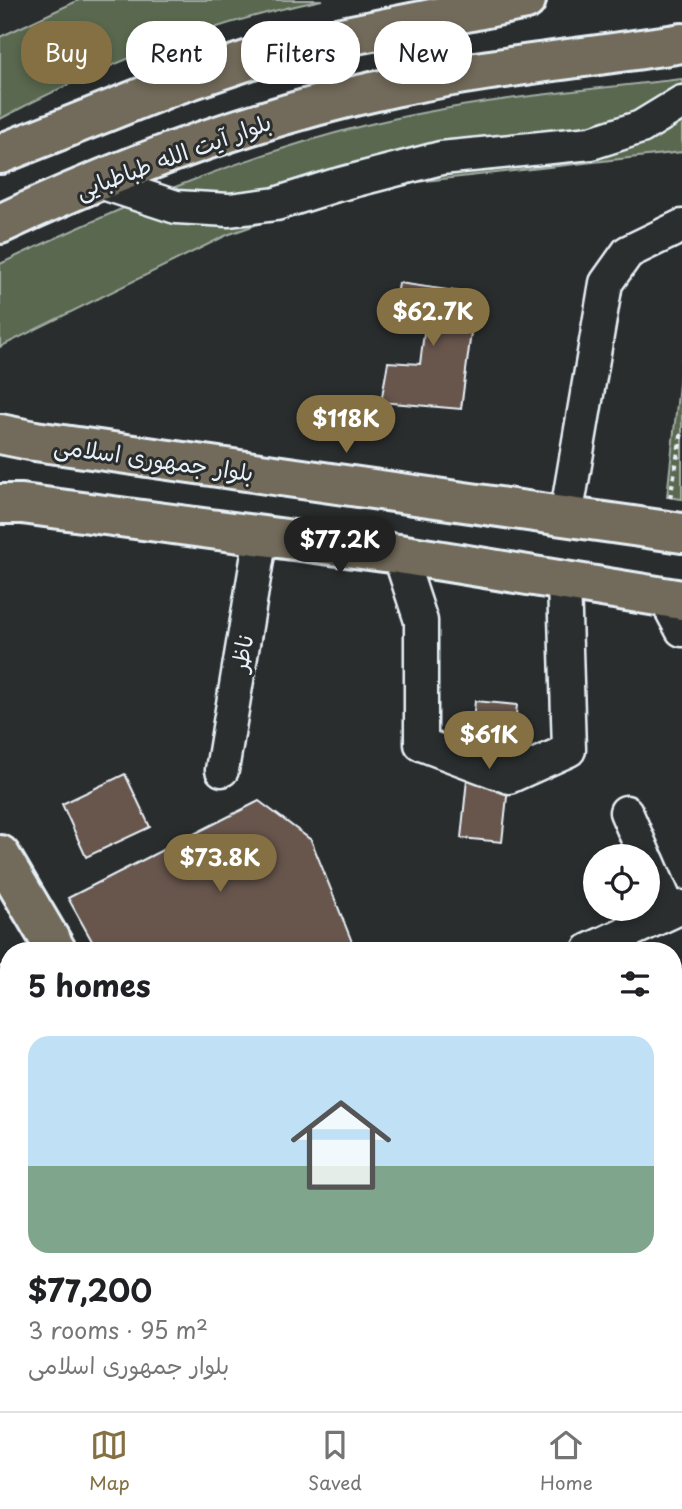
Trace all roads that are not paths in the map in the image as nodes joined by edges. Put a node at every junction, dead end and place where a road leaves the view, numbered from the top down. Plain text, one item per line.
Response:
1 (526, 0) edge
2 (682, 43) edge
3 (682, 102) edge
4 (0, 154) edge
5 (97, 181) junction
6 (0, 224) edge
7 (682, 226) edge
8 (0, 434) edge
9 (7, 506) edge
10 (676, 516) edge
11 (566, 517) junction
12 (261, 536) junction
13 (399, 554) junction
14 (564, 582) junction
15 (676, 609) edge
16 (222, 771) dead end
17 (626, 812) dead end
18 (640, 844) edge
19 (0, 855) edge
20 (660, 882) edge
21 (676, 909) edge
22 (51, 942) edge
23 (606, 942) edge

1 - 4 main road
2 - 5 main road, بلوار آیت الله طباطبایی
3 - 5 street
5 - 6 main road, بلوار آیت الله طباطبایی
7 - 11 street
8 - 11 main road, بلوار جمهوری اسلامی
9 - 12 main road
10 - 11 main road, بلوار جمهوری اسلامی
12 - 13 main road
12 - 16 street, ناظر
13 - 14 main road
13 - 14 street
14 - 15 main road
17 - 18 street
19 - 22 main road
20 - 21 street
21 - 23 street

